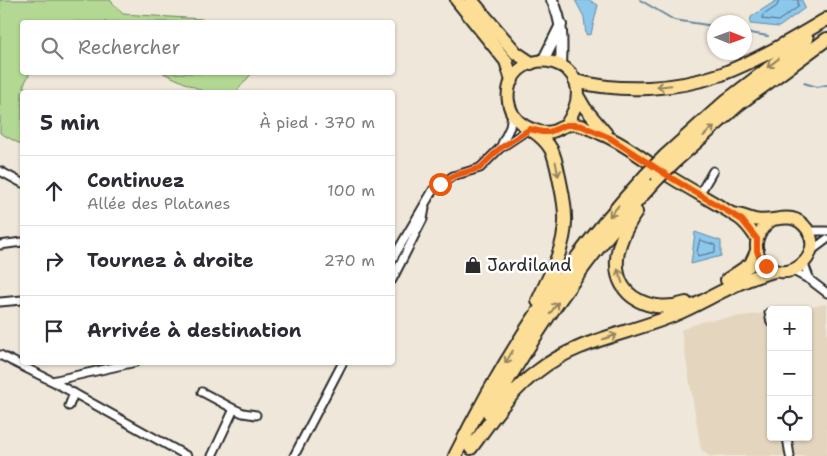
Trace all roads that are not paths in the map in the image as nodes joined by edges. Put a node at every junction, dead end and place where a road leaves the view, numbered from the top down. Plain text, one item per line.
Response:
1 (457, 0) edge
2 (471, 0) edge
3 (552, 0) edge
4 (827, 19) edge
5 (561, 24) junction
6 (827, 24) edge
7 (827, 39) edge
8 (537, 62) junction
9 (561, 66) junction
10 (512, 80) junction
11 (575, 81) junction
12 (578, 96) junction
13 (512, 113) junction
14 (566, 125) junction
15 (531, 129) junction
16 (610, 138) junction
17 (499, 149) junction
18 (669, 160) junction
19 (0, 171) edge
20 (713, 171) dead end
21 (652, 177) junction
22 (20, 182) edge
23 (699, 194) junction
24 (427, 200) junction
25 (728, 212) junction
26 (772, 220) junction
27 (808, 231) junction
28 (827, 231) edge
29 (827, 239) edge
30 (20, 242) edge
31 (0, 245) edge
32 (757, 245) junction
33 (811, 251) junction
34 (395, 255) edge
35 (804, 264) junction
36 (774, 270) junction
37 (793, 271) junction
38 (395, 274) edge
39 (810, 280) junction
40 (827, 294) edge
41 (20, 300) edge
42 (0, 302) edge
43 (522, 336) junction
44 (0, 355) edge
45 (123, 365) edge
46 (341, 365) edge
47 (52, 381) junction
48 (202, 392) dead end
49 (74, 393) junction
50 (68, 406) dead end
51 (234, 409) junction
52 (256, 415) dead end
53 (788, 441) edge
54 (469, 452) edge
55 (187, 456) edge
56 (212, 456) edge
57 (294, 456) edge
58 (455, 456) edge
59 (790, 456) edge

1 - 10 highway
2 - 8 highway
3 - 5 street
4 -> 11 highway
5 - 8 street
5 - 9 street
6 -> 18 highway
18 -> 7 highway
8 - 9 main road
8 - 10 main road
9 - 11 main road
10 - 13 main road
11 - 12 main road
12 - 14 main road
12 - 16 main road
13 - 15 main road
13 - 17 street
14 - 15 main road
14 - 16 main road
15 - 17 street
15 -> 43 highway
16 - 23 main road
17 - 24 street
18 - 21 highway, bridge
19 - 22 street
20 - 23 street
32 -> 21 highway
21 -> 43 highway
54 -> 21 highway
23 - 25 main road
24 - 34 street
24 - 38 street
25 - 26 main road
25 - 32 main road
26 - 27 main road
26 - 32 main road
27 - 28 street
27 - 33 main road
29 - 33 street
30 - 31 street
32 - 36 main road
33 - 35 main road
35 - 37 main road
35 - 39 street
36 - 37 main road
54 -> 36 highway
37 - 39 street
39 - 40 street
41 - 42 street
43 -> 58 highway
44 - 47 street
45 - 47 street
46 - 57 street
47 - 49 street
48 - 51 street
49 - 50 street
49 - 55 street
51 - 52 street
51 - 56 street
53 - 59 street

